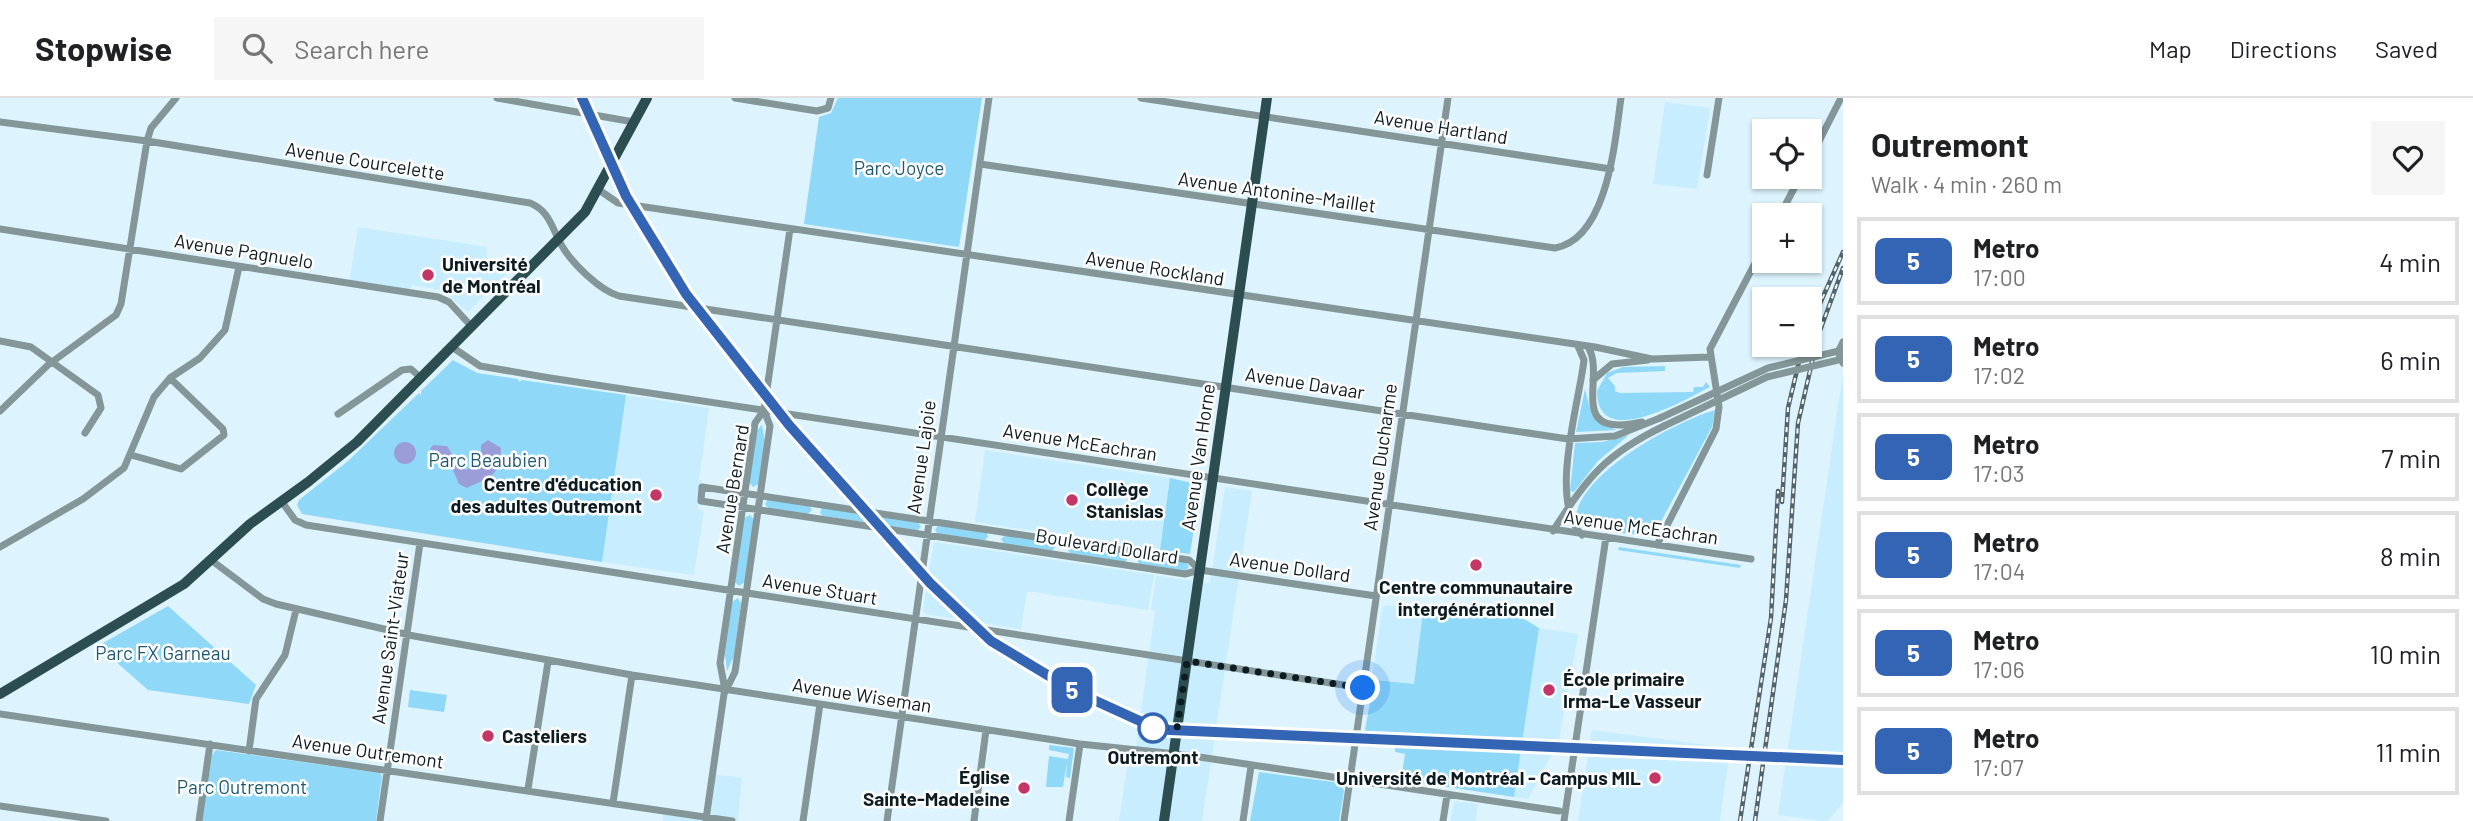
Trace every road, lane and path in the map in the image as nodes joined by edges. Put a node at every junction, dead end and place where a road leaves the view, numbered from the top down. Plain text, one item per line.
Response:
1 (176, 98) edge
2 (497, 98) edge
3 (647, 98) edge
4 (735, 98) edge
5 (831, 98) edge
6 (989, 98) edge
7 (1141, 98) edge
8 (1267, 98) edge
9 (1448, 98) edge
10 (1621, 98) edge
11 (1719, 98) edge
12 (1841, 98) edge
13 (1264, 116) junction
14 (0, 121) edge
15 (635, 122) junction
16 (1822, 135) edge
17 (147, 141) junction
18 (1441, 143) junction
19 (980, 163) junction
20 (1611, 169) junction
21 (1707, 176) dead end
22 (599, 190) junction
23 (1252, 205) junction
24 (0, 229) edge
25 (790, 229) junction
26 (1429, 230) junction
27 (559, 240) junction
28 (130, 249) junction
29 (965, 255) junction
30 (239, 267) junction
31 (1752, 269) edge
32 (1239, 296) junction
33 (777, 319) junction
34 (1415, 322) junction
35 (472, 327) junction
36 (0, 341) edge
37 (1843, 342) edge
38 (953, 346) junction
39 (1577, 346) junction
40 (452, 347) junction
41 (1588, 347) junction
42 (1843, 351) edge
43 (1710, 357) junction
44 (1652, 359) junction
45 (1843, 361) edge
46 (52, 362) junction
47 (170, 378) junction
48 (421, 378) junction
49 (1592, 381) junction
50 (1226, 387) junction
51 (764, 410) junction
52 (0, 411) edge
53 (338, 414) dead end
54 (1403, 414) junction
55 (1660, 418) junction
56 (85, 433) dead end
57 (940, 437) junction
58 (1572, 439) junction
59 (131, 455) junction
60 (1213, 478) junction
61 (745, 493) junction
62 (760, 495) junction
63 (282, 502) junction
64 (1389, 505) junction
65 (743, 508) junction
66 (1568, 508) junction
67 (758, 510) junction
68 (928, 521) junction
69 (1553, 531) junction
70 (927, 535) junction
71 (1582, 535) junction
72 (1606, 537) junction
73 (420, 542) junction
74 (1657, 545) junction
75 (0, 547) edge
76 (1751, 559) dead end
77 (211, 560) junction
78 (1200, 570) junction
79 (732, 591) junction
80 (746, 594) junction
81 (1376, 596) junction
82 (296, 610) junction
83 (916, 620) junction
84 (407, 634) junction
85 (1187, 661) junction
86 (548, 662) junction
87 (632, 675) junction
88 (1363, 688) junction
89 (725, 690) junction
90 (0, 694) edge
91 (820, 704) junction
92 (0, 714) edge
93 (902, 717) junction
94 (986, 730) junction
95 (210, 744) junction
96 (1080, 744) junction
97 (249, 751) junction
98 (1173, 755) junction
99 (1251, 766) junction
100 (387, 770) junction
101 (1350, 781) junction
102 (528, 789) junction
103 (1447, 795) junction
104 (613, 803) junction
105 (0, 806) edge
106 (1559, 811) dead end
107 (706, 819) edge
108 (106, 821) edge
109 (199, 821) edge
110 (380, 821) edge
111 (732, 821) edge
112 (803, 821) edge
113 (887, 821) edge
114 (974, 821) edge
115 (1069, 821) edge
116 (1164, 821) edge
117 (1243, 821) edge
118 (1344, 821) edge
119 (1443, 821) edge
120 (1564, 821) edge

1 - 17 street
2 - 15 street
3 - 15 main road
4 - 5 street
6 - 19 street, Avenue Lajoie
7 - 13 street, Avenue Hartland
8 - 13 main road, Avenue Van Horne
9 - 18 street, Avenue Ducharme
10 - 20 street
11 - 21 street
12 - 16 street
13 - 18 street, Avenue Hartland
13 - 23 main road, Avenue Van Horne
14 - 17 street, Avenue Courcelette
15 - 22 main road
17 - 27 street, Avenue Courcelette
17 - 28 street
18 - 20 street, Avenue Hartland
18 - 26 street, Avenue Ducharme
19 - 23 street, Avenue Antonine-Maillet
19 - 29 street, Avenue Lajoie
20 - 26 street, Avenue Antonine-Maillet
22 - 25 street, Avenue Rockland
22 - 27 main road
23 - 26 street, Avenue Antonine-Maillet
23 - 32 main road, Avenue Van Horne
24 - 28 street, Avenue Pagnuelo
25 - 29 street, Avenue Rockland
25 - 33 street
26 - 34 street, Avenue Ducharme
27 - 33 street, Avenue Davaar
27 - 35 main road
28 - 30 street, Avenue Pagnuelo
28 - 46 street
29 - 32 street, Avenue Rockland
29 - 38 street, Avenue Lajoie
30 - 35 street, Avenue Pagnuelo
30 - 47 street
31 - 43 street
32 - 34 street, Avenue Rockland
32 - 50 main road, Avenue Van Horne
33 - 38 street, Avenue Davaar
33 - 51 street
34 - 39 street, Avenue Rockland
34 - 54 street, Avenue Ducharme
35 - 40 main road
36 - 46 street
37 - 45 street
38 - 50 street, Avenue Davaar
38 - 57 street, Avenue Lajoie
39 - 41 street, Avenue Rockland
39 - 58 street
40 - 48 main road
40 - 51 street, Avenue McEachran
41 - 44 street, Avenue Rockland
41 - 49 street
42 - 55 street, bridge
43 - 44 street, Avenue Rockland
43 - 74 street
44 - 49 street
45 - 66 street, bridge
46 - 52 street
46 - 56 street
47 - 59 street
47 - 59 street
48 - 53 street
48 - 63 main road
49 - 55 street
50 - 54 street, Avenue Davaar
50 - 60 main road, Avenue Van Horne
51 - 57 street, Avenue McEachran
51 - 61 street, Avenue Bernard
51 - 62 street, Avenue Bernard
54 - 58 street, Avenue Davaar
54 - 64 street, Avenue Ducharme
55 - 58 street, Avenue Davaar
57 - 60 street, Avenue McEachran
57 - 68 street, Avenue Lajoie
58 - 66 street
59 - 75 street
60 - 64 street, Avenue McEachran
60 - 78 main road, Avenue Van Horne
61 - 62 street, Boulevard Dollard
61 - 65 street, Avenue Bernard
61 - 65 street, Boulevard Dollard
62 - 67 street, Avenue Bernard
62 - 68 street, Boulevard Dollard
63 - 73 street, Avenue Stuart
63 - 77 main road
64 - 69 street, Avenue McEachran
64 - 81 street, Avenue Ducharme
65 - 67 street, Boulevard Dollard
65 - 79 street, Avenue Bernard
66 - 69 street
66 - 71 street
67 - 70 street, Boulevard Dollard
67 - 80 street, Avenue Bernard
68 - 70 street, Avenue Lajoie
68 - 78 street, Boulevard Dollard
69 - 71 street, Avenue McEachran
70 - 78 street, Boulevard Dollard
70 - 83 street, Avenue Lajoie
71 - 72 street, Avenue McEachran
72 - 74 street, Avenue McEachran
72 - 120 street
73 - 79 street, Avenue Stuart
73 - 84 street, Avenue Saint-Viateur
74 - 76 street, Avenue McEachran
77 - 82 street, Avenue Wiseman
77 - 90 main road
78 - 81 street, Avenue Dollard
78 - 85 main road, Avenue Van Horne
79 - 80 street, Avenue Stuart
79 - 89 street, Avenue Bernard
80 - 83 street, Avenue Stuart
80 - 89 street, Avenue Bernard
81 - 88 street, Avenue Ducharme
82 - 84 street, Avenue Wiseman
82 - 97 street
83 - 85 street, Avenue Stuart
83 - 93 street, Avenue Lajoie
84 - 86 street, Avenue Wiseman
84 - 100 street, Avenue Saint-Viateur
85 - 88 street, Avenue Stuart
85 - 98 main road, Avenue Van Horne
86 - 87 street, Avenue Wiseman
86 - 102 street
87 - 89 street, Avenue Wiseman
87 - 104 street
88 - 101 street, Avenue Ducharme
89 - 91 street, Avenue Wiseman
89 - 107 street, Avenue Bernard
91 - 93 street, Avenue Wiseman
91 - 112 street
92 - 95 street, Avenue Outremont
93 - 94 street, Avenue Wiseman
93 - 113 street, Avenue Lajoie
94 - 96 street, Avenue Wiseman
94 - 114 street
95 - 97 street, Avenue Outremont
95 - 109 street
96 - 98 street, Avenue Wiseman
96 - 115 street
97 - 100 street, Avenue Outremont
98 - 99 street, Avenue Wiseman
98 - 116 main road, Avenue Van Horne
99 - 101 street, Avenue Wiseman
99 - 117 street
100 - 102 street, Avenue Outremont
100 - 110 street, Avenue Saint-Viateur
101 - 103 street, Avenue Wiseman
101 - 118 street, Avenue Ducharme
102 - 104 street, Avenue Outremont
103 - 106 street, Avenue Wiseman
103 - 119 street
104 - 107 street, Avenue Outremont
105 - 108 street
107 - 111 street, Avenue Outremont

